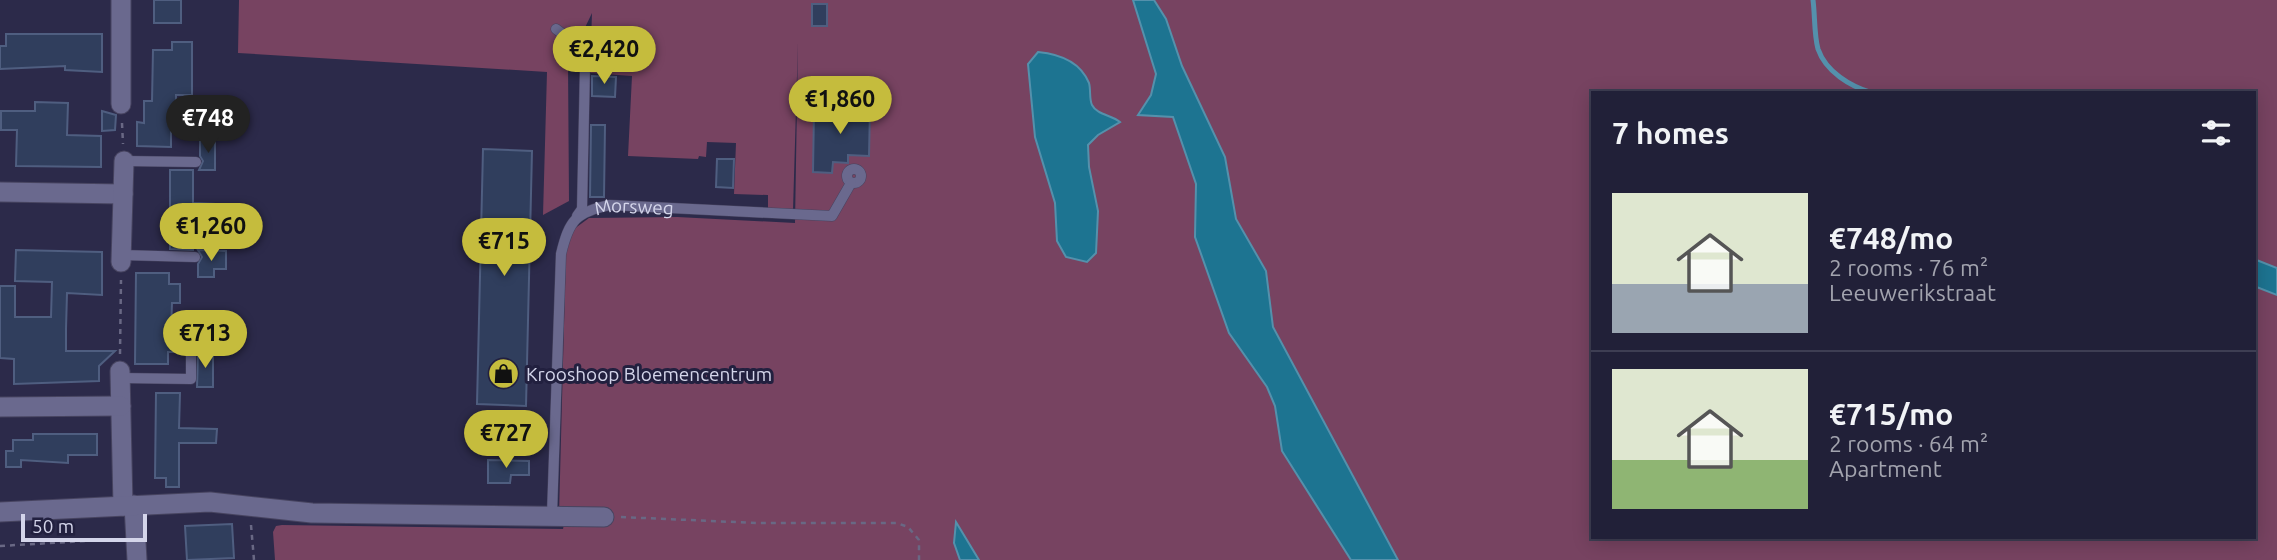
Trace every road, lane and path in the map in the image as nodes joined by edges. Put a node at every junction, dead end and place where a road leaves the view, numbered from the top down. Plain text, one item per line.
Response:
1 (121, 0) edge
2 (556, 29) dead end
3 (121, 104) joint
4 (124, 161) junction
5 (197, 162) dead end
6 (851, 183) dead end
7 (0, 192) edge
8 (123, 194) junction
9 (577, 216) junction
10 (195, 257) dead end
11 (121, 258) junction
12 (191, 354) dead end
13 (120, 375) junction
14 (121, 406) junction
15 (0, 407) edge
16 (129, 505) junction
17 (251, 507) junction
18 (0, 512) edge
19 (552, 514) junction
20 (604, 517) joint
21 (136, 538) junction
22 (0, 546) edge
23 (137, 560) edge
24 (254, 560) edge
25 (919, 560) edge

1 - 3 street
2 - 9 lane
3 - 4 path
4 - 5 lane
4 - 8 street
6 - 9 lane, Morsweg
7 - 8 street
8 - 11 street
9 - 19 lane, Morsweg
10 - 11 lane
11 - 13 path
12 - 13 lane
13 - 14 street
14 - 15 street
14 - 16 street
16 - 17 street
16 - 18 street
16 - 21 street
17 - 19 street
17 - 24 path
19 - 20 street
20 - 25 path
21 - 22 path
21 - 23 street

